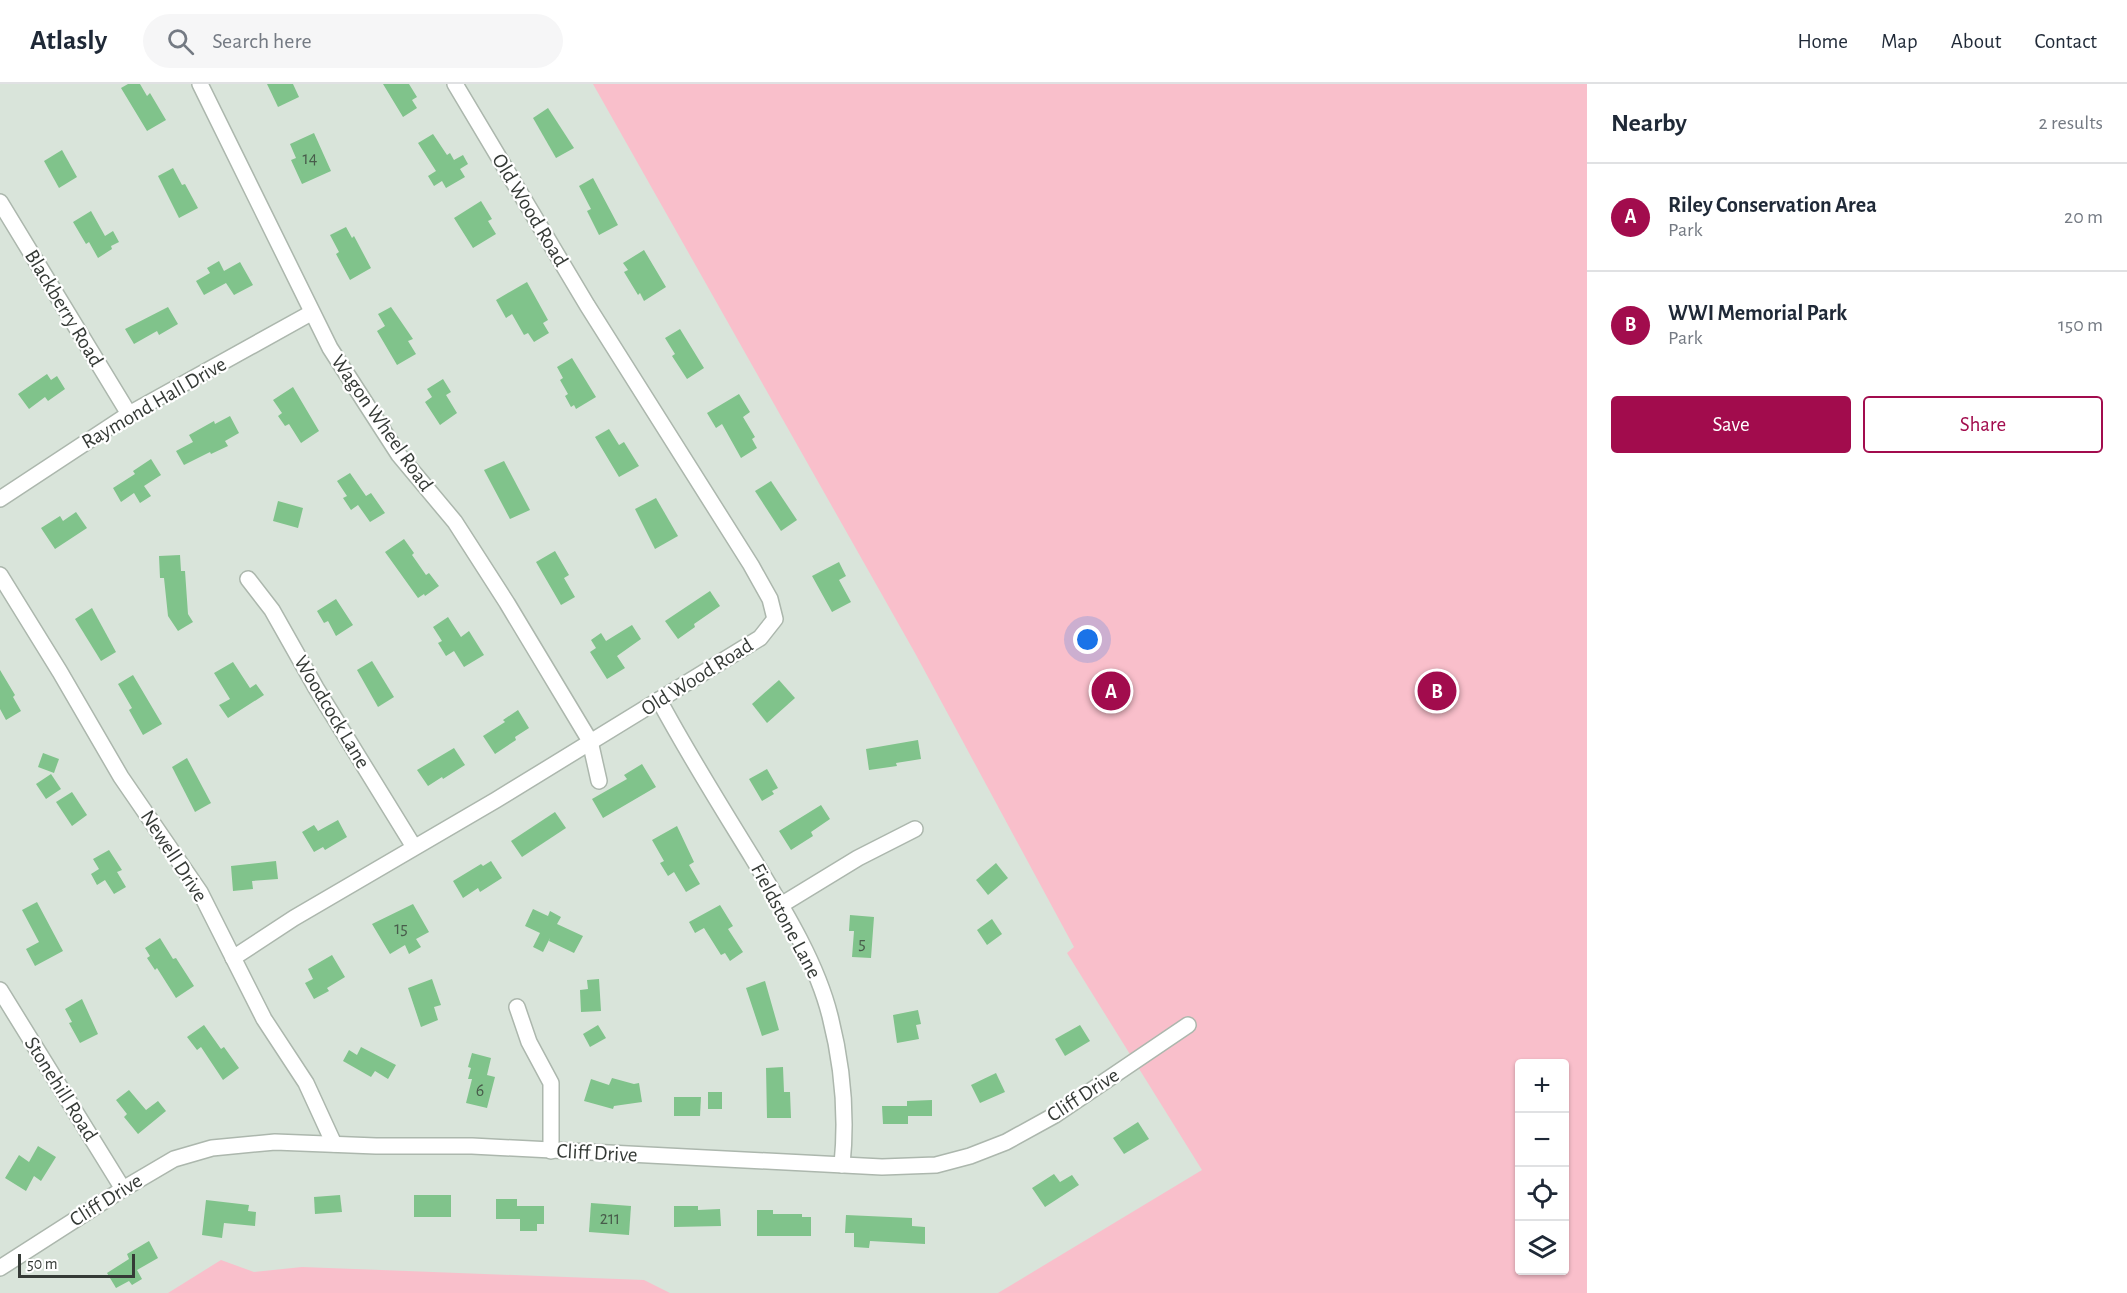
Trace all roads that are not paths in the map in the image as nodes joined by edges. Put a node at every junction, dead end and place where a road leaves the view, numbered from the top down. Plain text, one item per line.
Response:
1 (200, 84) edge
2 (455, 84) edge
3 (1, 205) edge
4 (311, 313) junction
5 (129, 414) junction
6 (0, 499) edge
7 (0, 575) edge
8 (248, 579) dead end
9 (659, 700) junction
10 (590, 741) junction
11 (599, 781) dead end
12 (915, 829) dead end
13 (414, 848) junction
14 (781, 905) junction
15 (233, 958) junction
16 (0, 990) edge
17 (517, 1007) dead end
18 (1188, 1025) dead end
19 (334, 1144) junction
20 (551, 1151) junction
21 (842, 1165) junction
22 (123, 1189) junction
23 (0, 1268) edge

1 - 4 street, Wagon Wheel Road
2 - 9 street, Old Wood Road
3 - 5 street, Blackberry Road
4 - 5 street, Raymond Hall Drive
4 - 10 street, Wagon Wheel Road
5 - 6 street, Raymond Hall Drive
7 - 15 street, Newell Drive
8 - 13 street, Woodcock Lane
9 - 10 street, Old Wood Road
9 - 14 street, Fieldstone Lane
10 - 11 street, Wagon Wheel Road
10 - 13 street, Old Wood Road
12 - 14 street
13 - 15 street, Old Wood Road
14 - 21 street, Fieldstone Lane
15 - 19 street, Newell Drive
16 - 22 street, Stonehill Road
17 - 20 street
18 - 21 street, Cliff Drive
19 - 20 street, Cliff Drive
19 - 22 street, Cliff Drive
20 - 21 street, Cliff Drive
22 - 23 street, Cliff Drive

